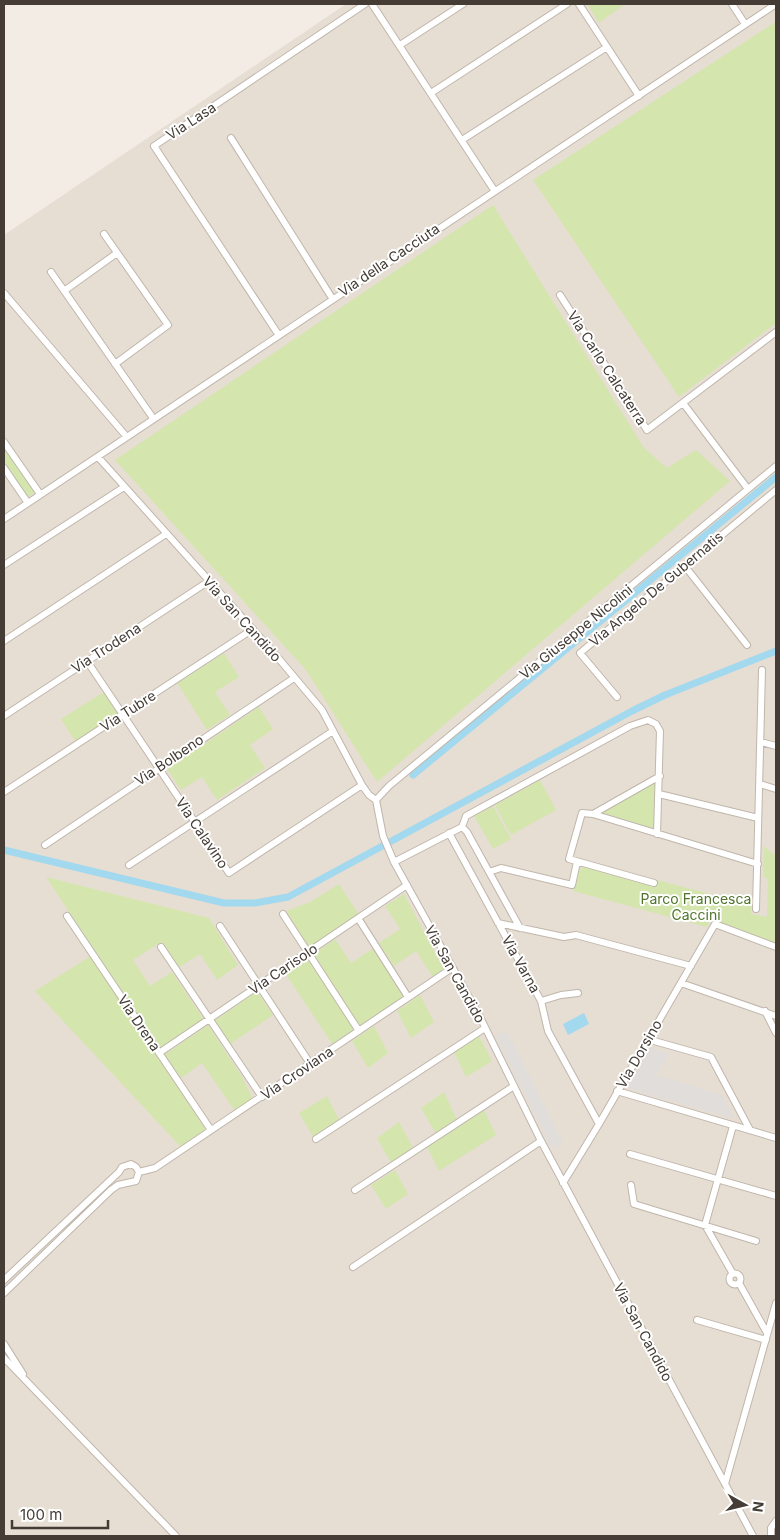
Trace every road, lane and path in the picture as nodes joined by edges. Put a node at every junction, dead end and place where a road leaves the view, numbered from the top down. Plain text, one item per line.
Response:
1 (366, 4) edge
2 (372, 4) edge
3 (463, 4) edge
4 (567, 4) edge
5 (579, 4) edge
6 (732, 4) edge
7 (776, 4) edge
8 (745, 24) junction
9 (400, 45) junction
10 (607, 47) junction
11 (431, 93) junction
12 (639, 96) junction
13 (230, 138) dead end
14 (462, 140) junction
15 (494, 190) junction
16 (104, 234) dead end
17 (117, 253) junction
18 (51, 272) dead end
19 (64, 291) junction
20 (4, 293) edge
21 (560, 296) dead end
22 (332, 298) junction
23 (776, 332) edge
24 (278, 334) junction
25 (115, 364) junction
26 (683, 403) junction
27 (153, 418) junction
28 (126, 436) junction
29 (4, 442) edge
30 (98, 457) junction
31 (776, 466) edge
32 (4, 468) edge
33 (124, 487) junction
34 (748, 489) junction
35 (776, 490) edge
36 (40, 494) junction
37 (28, 503) junction
38 (4, 519) edge
39 (166, 534) junction
40 (4, 565) edge
41 (684, 565) junction
42 (209, 581) junction
43 (253, 629) junction
44 (4, 640) edge
45 (747, 645) dead end
46 (88, 661) junction
47 (762, 670) dead end
48 (294, 678) junction
49 (617, 697) dead end
50 (123, 714) junction
51 (4, 716) edge
52 (333, 731) junction
53 (761, 742) junction
54 (776, 746) edge
55 (158, 767) junction
56 (660, 776) junction
57 (760, 784) junction
58 (362, 785) junction
59 (776, 789) edge
60 (4, 792) edge
61 (659, 794) junction
62 (376, 800) junction
63 (593, 814) junction
64 (758, 818) junction
65 (194, 821) junction
66 (462, 827) junction
67 (449, 833) junction
68 (657, 834) junction
69 (45, 845) dead end
70 (394, 862) junction
71 (577, 862) junction
72 (129, 864) dead end
73 (758, 864) junction
74 (489, 872) junction
75 (654, 882) dead end
76 (407, 885) junction
77 (756, 909) dead end
78 (282, 914) dead end
79 (68, 916) dead end
80 (358, 918) junction
81 (498, 923) junction
82 (220, 926) dead end
83 (520, 928) junction
84 (776, 947) edge
85 (161, 948) dead end
86 (308, 952) junction
87 (691, 966) junction
88 (452, 968) junction
89 (681, 983) junction
90 (258, 986) junction
91 (578, 993) dead end
92 (408, 998) junction
93 (542, 1001) junction
94 (765, 1011) junction
95 (776, 1016) edge
96 (209, 1019) junction
97 (485, 1028) junction
98 (359, 1031) junction
99 (776, 1033) edge
100 (647, 1039) junction
101 (159, 1053) junction
102 (311, 1065) junction
103 (514, 1086) junction
104 (617, 1091) junction
105 (262, 1098) junction
106 (600, 1124) junction
107 (734, 1126) junction
108 (211, 1130) junction
109 (750, 1130) junction
110 (776, 1138) edge
111 (316, 1139) dead end
112 (541, 1141) junction
113 (630, 1154) dead end
114 (119, 1172) junction
115 (139, 1172) junction
116 (718, 1179) junction
117 (125, 1182) junction
118 (563, 1183) junction
119 (631, 1185) dead end
120 (355, 1190) dead end
121 (776, 1196) edge
122 (79, 1209) junction
123 (84, 1216) junction
124 (705, 1225) junction
125 (756, 1241) dead end
126 (43, 1243) junction
127 (49, 1250) junction
128 (353, 1267) dead end
129 (5, 1279) edge
130 (12, 1284) junction
131 (4, 1293) edge
132 (776, 1303) edge
133 (697, 1320) dead end
134 (766, 1337) junction
135 (5, 1352) edge
136 (725, 1484) junction
137 (776, 1521) edge
138 (770, 1535) edge
139 (176, 1536) edge
140 (753, 1536) edge

1 - 24 street, Via Lasa
2 - 9 street
3 - 9 street
4 - 11 street
5 - 10 street
6 - 8 street
7 - 8 street, Via della Cacciuta
8 - 12 street, Via della Cacciuta
9 - 11 street
10 - 12 street
10 - 14 street
11 - 14 street
12 - 15 street, Via della Cacciuta
13 - 22 street
14 - 15 street
15 - 22 street, Via della Cacciuta
16 - 17 street
17 - 19 street
17 - 25 street
18 - 19 street
19 - 25 street
20 - 28 street
21 - 26 street, Via Carlo Calcaterra
22 - 24 street, Via della Cacciuta
23 - 26 street, Via Carlo Calcaterra
24 - 27 street, Via della Cacciuta
25 - 27 street
26 - 34 street
27 - 28 street, Via della Cacciuta
28 - 30 street, Via della Cacciuta
29 - 36 street
30 - 33 street, Via San Candido
30 - 36 street, Via della Cacciuta
31 - 34 street, Via Giuseppe Nicolini
32 - 37 street
33 - 39 street, Via San Candido
33 - 40 street
34 - 62 street, Via Giuseppe Nicolini
35 - 41 street, Via Angelo De Gubernatis
36 - 37 street, Via della Cacciuta
37 - 38 street, Via della Cacciuta
39 - 42 street, Via San Candido
39 - 44 street
41 - 45 street
41 - 49 street, Via Angelo De Gubernatis
42 - 43 street, Via San Candido
42 - 46 street, Via Trodena
43 - 48 street, Via San Candido
43 - 50 street, Via Tubre
46 - 50 street, Via Calavino
46 - 51 street, Via Trodena
47 - 53 street
48 - 52 street, Via San Candido
48 - 55 street, Via Bolbeno
50 - 55 street, Via Calavino
50 - 60 street, Via Tubre
52 - 58 street, Via San Candido
52 - 65 street
53 - 54 street
53 - 57 street
55 - 65 street, Via Calavino
55 - 69 street, Via Bolbeno
56 - 61 street
56 - 63 street
56 - 66 street
57 - 59 street
57 - 64 street
58 - 62 street, Via San Candido
58 - 65 street, Via Calavino
61 - 64 street
61 - 68 street
62 - 70 street, Via San Candido
63 - 68 street
63 - 71 street
64 - 73 street
65 - 72 street
66 - 67 street
66 - 74 street
67 - 70 street
67 - 81 street, Via Varna
68 - 73 street
70 - 76 street, Via San Candido
71 - 74 street
71 - 75 street
73 - 77 street
74 - 83 street
76 - 80 street, Via Carisolo
76 - 88 street, Via San Candido
78 - 86 street
79 - 101 street, Via Drena
80 - 86 street, Via Carisolo
80 - 92 street
81 - 83 street
81 - 93 street, Via Varna
82 - 90 street
83 - 87 street
84 - 87 street, Via Dorsino
85 - 96 street
86 - 90 street, Via Carisolo
86 - 98 street
87 - 89 street, Via Dorsino
88 - 92 street, Via Croviana
88 - 97 street, Via San Candido
89 - 94 street
89 - 100 street, Via Dorsino
90 - 96 street, Via Carisolo
90 - 102 street
91 - 93 street
92 - 98 street, Via Croviana
93 - 106 street, Via Varna
94 - 95 street
94 - 99 street
96 - 101 street, Via Carisolo
96 - 105 street
97 - 103 street, Via San Candido
97 - 111 street
98 - 102 street, Via Croviana
100 - 104 street, Via Dorsino
100 - 109 street
101 - 108 street, Via Drena
102 - 105 street, Via Croviana
103 - 112 street, Via San Candido
103 - 120 street
104 - 106 street, Via Dorsino
104 - 107 street
105 - 108 street, Via Croviana
106 - 118 street, Via Dorsino
107 - 109 street
107 - 116 street
108 - 115 street, Via Croviana
109 - 110 street
112 - 118 street, Via San Candido
112 - 128 street
113 - 116 street
114 - 115 street
114 - 117 street
114 - 122 street
115 - 117 street
116 - 121 street
116 - 124 street
117 - 123 street
118 - 136 street, Via San Candido
119 - 124 street
122 - 123 street
122 - 126 street
123 - 127 street
124 - 125 street
124 - 134 street
126 - 127 street
126 - 129 street
127 - 130 street
129 - 130 street
130 - 131 street
132 - 134 street
133 - 134 street
134 - 136 street
135 - 139 street
136 - 140 street, Via San Candido
137 - 138 street

